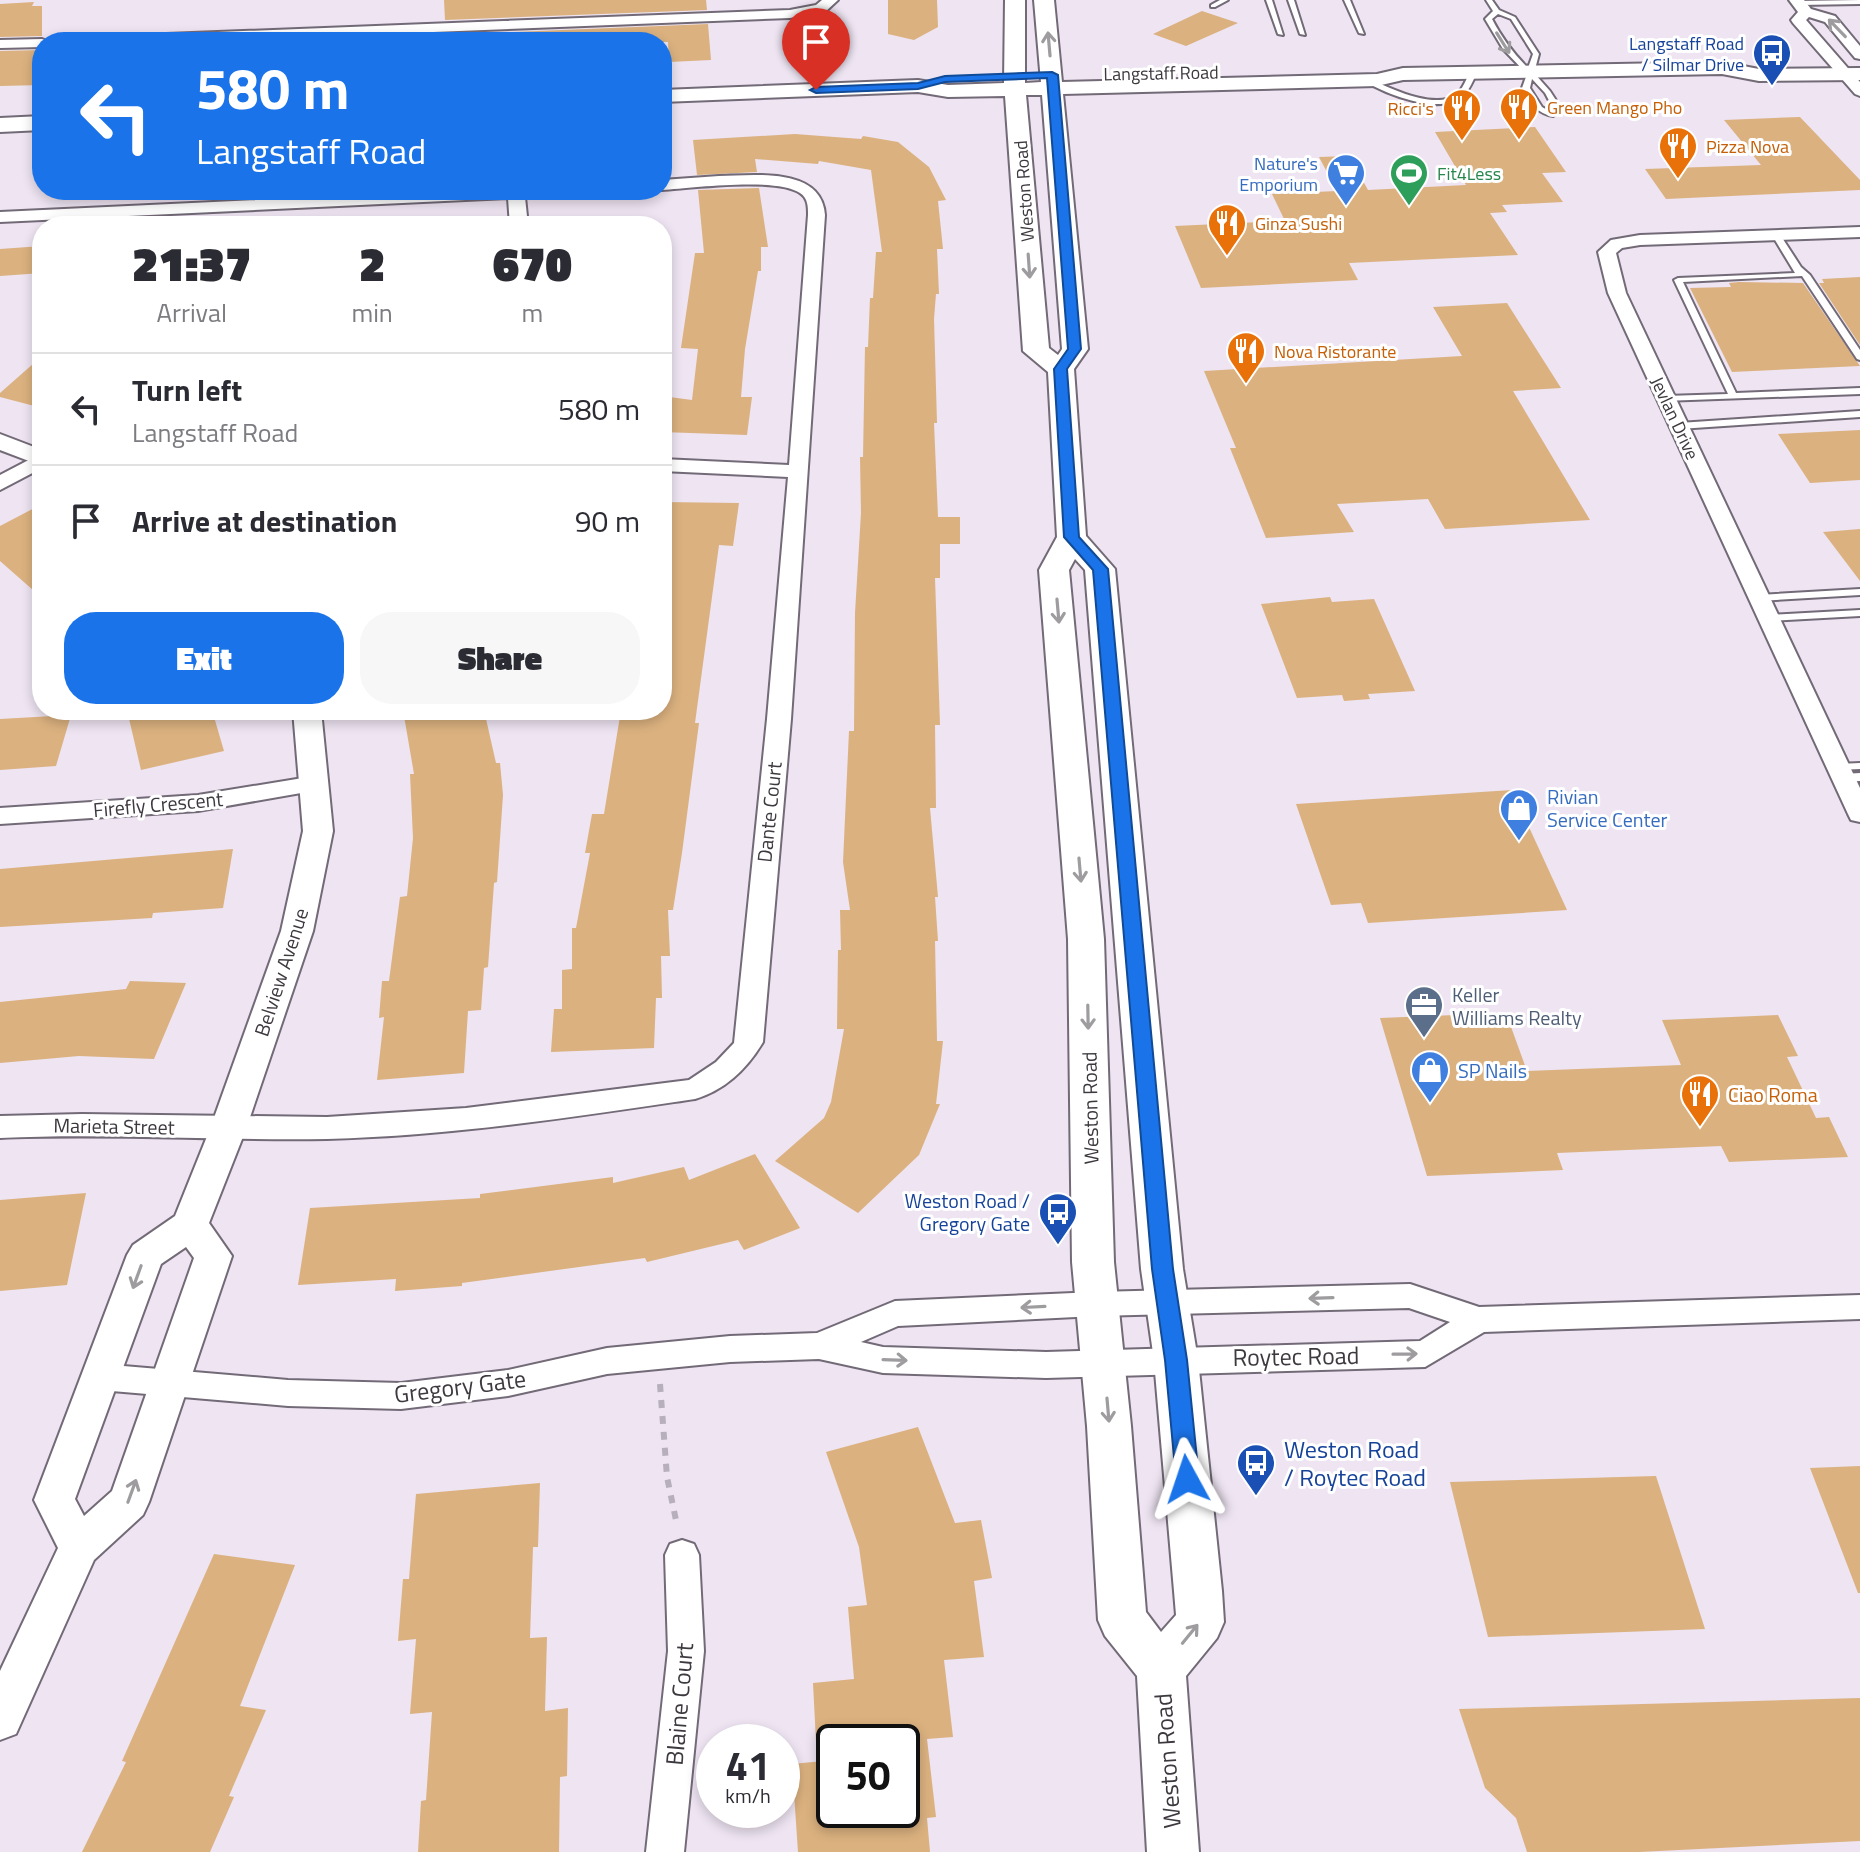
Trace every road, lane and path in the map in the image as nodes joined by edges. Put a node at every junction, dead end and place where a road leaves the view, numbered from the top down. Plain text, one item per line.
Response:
1 (831, 0) edge
2 (1015, 0) edge
3 (1044, 0) edge
4 (1218, 0) edge
5 (1225, 0) edge
6 (1269, 0) edge
7 (1291, 0) edge
8 (1347, 0) edge
9 (1489, 0) edge
10 (1860, 2) edge
11 (1801, 5) edge
12 (1497, 11) junction
13 (323, 32) edge
14 (1362, 33) dead end
15 (1281, 34) dead end
16 (1303, 34) dead end
17 (32, 43) edge
18 (0, 44) edge
19 (1860, 56) edge
20 (1845, 69) edge
21 (1530, 71) junction
22 (1473, 73) junction
23 (1403, 74) junction
24 (1367, 80) junction
25 (1053, 81) junction
26 (1015, 82) junction
27 (1860, 91) edge
28 (672, 96) edge
29 (32, 123) edge
30 (0, 125) edge
31 (672, 185) edge
32 (372, 200) edge
33 (228, 207) junction
34 (225, 216) edge
35 (0, 217) edge
36 (1860, 232) edge
37 (1776, 235) junction
38 (1799, 272) junction
39 (1860, 357) edge
40 (1860, 368) edge
41 (1061, 369) junction
42 (1860, 391) edge
43 (1733, 396) junction
44 (1666, 399) junction
45 (1860, 414) edge
46 (1679, 426) junction
47 (0, 441) edge
48 (32, 455) edge
49 (32, 465) edge
50 (672, 465) edge
51 (798, 471) junction
52 (0, 484) edge
53 (1072, 537) junction
54 (1860, 592) edge
55 (1759, 598) junction
56 (1860, 613) edge
57 (1768, 618) junction
58 (308, 720) edge
59 (1860, 766) edge
60 (1847, 774) edge
61 (315, 784) junction
62 (1860, 814) edge
63 (0, 816) edge
64 (0, 1127) edge
65 (228, 1129) junction
66 (190, 1225) junction
67 (1167, 1302) junction
68 (1096, 1304) junction
69 (1860, 1307) edge
70 (1479, 1320) junction
71 (819, 1346) junction
72 (658, 1355) junction
73 (1176, 1360) junction
74 (1103, 1363) junction
75 (100, 1377) junction
76 (167, 1383) junction
77 (79, 1547) junction
78 (682, 1555) joint
79 (1161, 1669) junction
80 (0, 1719) edge
81 (665, 1852) edge
82 (1173, 1852) edge

1 - 13 street
2 - 26 main road, Weston Road
25 -> 3 main road, Weston Road
4 - 5 lane
6 - 15 lane
7 - 16 lane
8 - 14 lane
9 - 12 lane
10 - 11 lane
19 -> 11 street
11 - 20 street
12 - 21 lane
12 -> 21 lane
17 - 18 street
19 - 20 main road, Langstaff Road
20 - 21 main road, Langstaff Road
20 - 27 street
21 - 21 lane
21 - 22 main road, Langstaff Road
22 - 23 main road, Langstaff Road
22 - 24 lane
23 - 24 main road, Langstaff Road
23 - 25 main road, Langstaff Road
24 - 25 main road, Langstaff Road
25 - 26 main road, Langstaff Road
25 - 41 main road, Weston Road
26 - 28 main road, Langstaff Road
26 -> 41 main road, Weston Road
29 - 30 main road
31 - 51 street, Dante Court
32 - 33 street
33 - 34 street
33 - 35 street
36 - 37 street, Jevlan Drive
37 - 38 lane
37 - 44 street, Jevlan Drive
38 - 39 lane
38 - 40 lane
38 - 43 lane
41 - 53 main road, Weston Road
42 - 43 lane
43 - 44 lane
44 - 46 street, Jevlan Drive
45 - 46 lane
46 - 55 street, Jevlan Drive
47 - 48 street
49 - 52 street
50 - 51 street
51 - 65 street, Dante Court
53 - 67 main road, Weston Road
53 -> 68 main road, Weston Road
54 - 55 lane
55 - 57 street, Jevlan Drive
56 - 57 lane
57 - 60 street, Jevlan Drive
58 - 61 street, Belview Avenue
59 - 60 lane
60 - 62 street, Jevlan Drive
61 - 63 street, Firefly Crescent
61 - 65 street, Belview Avenue
64 - 65 street, Marieta Street
65 - 66 street, Belview Avenue
66 -> 75 street
66 - 76 street
67 - 68 street, Gregory Gate
70 -> 67 street
67 - 73 main road, Weston Road
68 -> 71 street, Gregory Gate
68 - 74 main road, Weston Road
69 - 70 street
73 -> 70 street, Roytec Road
71 - 72 street, Gregory Gate
71 -> 74 street, Gregory Gate
72 - 76 street, Gregory Gate
72 - 78 path
73 - 74 street, Roytec Road
79 -> 73 main road, Weston Road
74 -> 79 main road, Weston Road
75 - 76 street, Gregory Gate
75 - 77 street
77 -> 76 street
77 - 80 street
78 - 81 street, Blaine Court
79 - 82 main road, Weston Road

